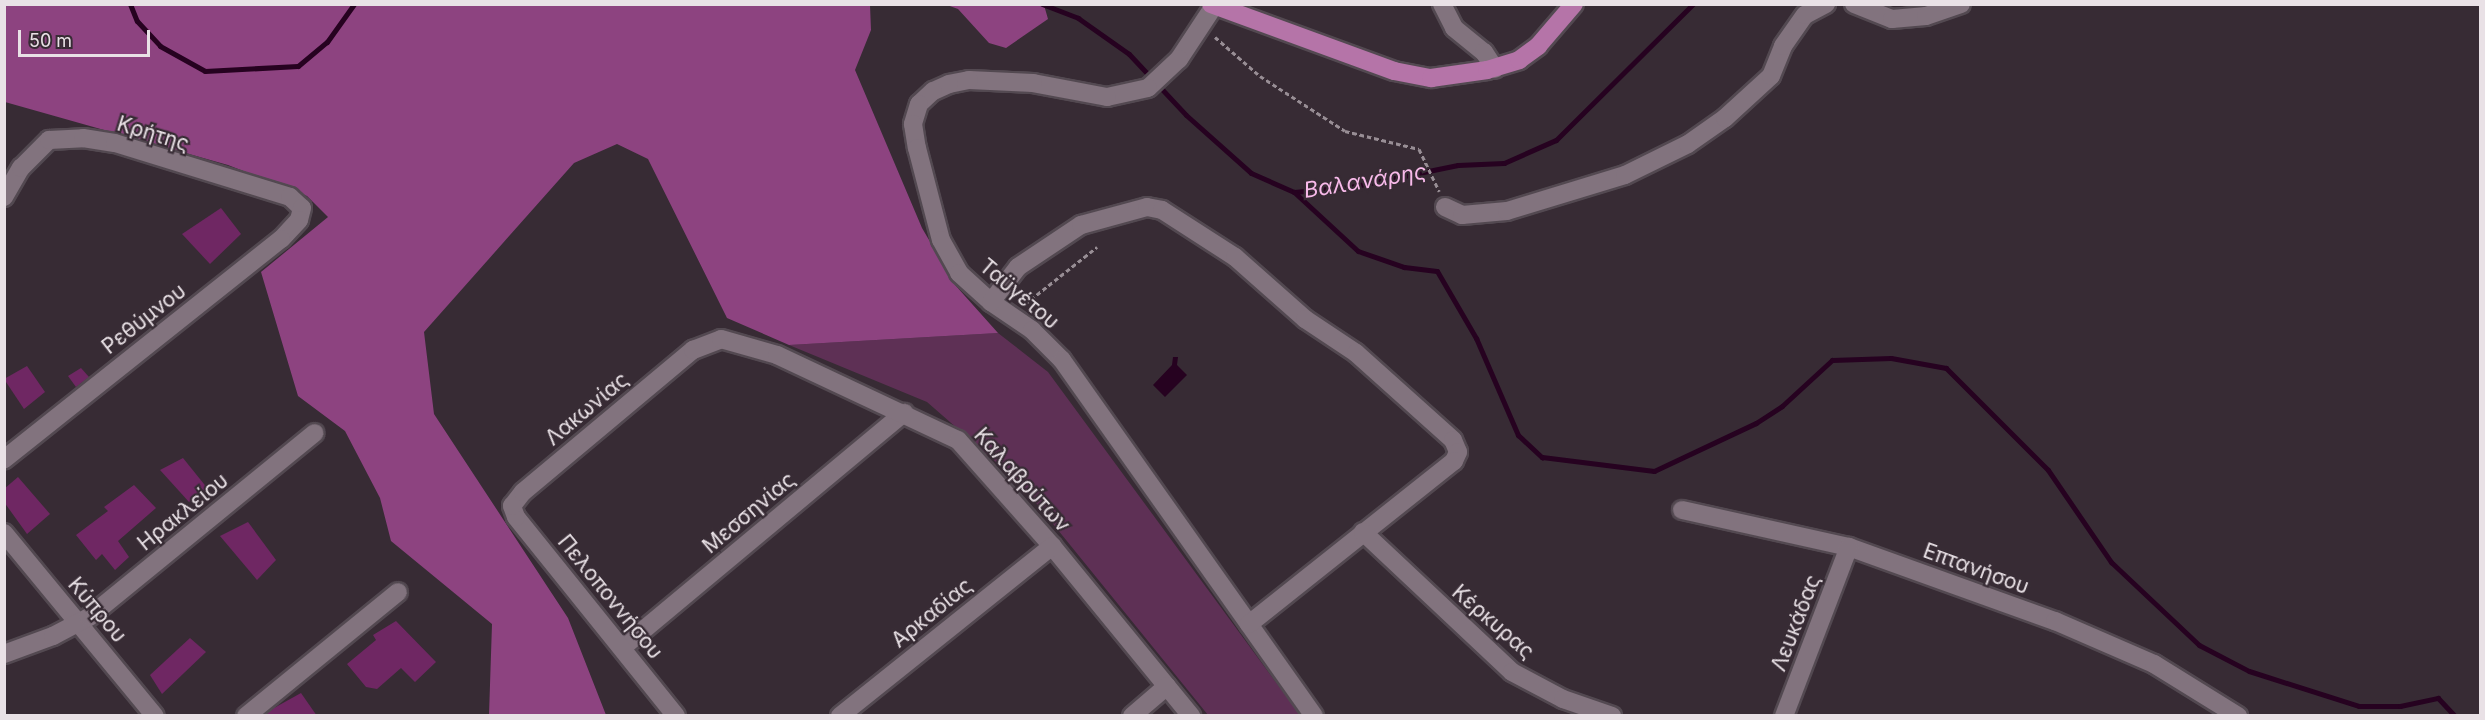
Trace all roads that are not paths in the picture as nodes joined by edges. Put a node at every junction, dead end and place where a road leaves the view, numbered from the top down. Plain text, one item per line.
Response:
1 (1442, 4) edge
2 (1574, 4) edge
3 (1826, 4) edge
4 (1854, 4) edge
5 (1961, 4) edge
6 (1213, 5) edge
7 (1495, 69) junction
8 (7, 194) edge
9 (1445, 207) road end
10 (302, 208) joint
11 (990, 302) junction
12 (693, 350) joint
13 (904, 414) junction
14 (315, 433) dead end
15 (4, 459) edge
16 (512, 506) joint
17 (1682, 510) dead end
18 (1363, 532) junction
19 (4, 533) edge
20 (1052, 546) junction
21 (1849, 547) junction
22 (398, 592) dead end
23 (79, 623) junction
24 (1248, 624) junction
25 (622, 646) junction
26 (4, 654) edge
27 (1167, 687) junction
28 (155, 716) edge
29 (246, 716) edge
30 (676, 716) edge
31 (840, 716) edge
32 (1132, 716) edge
33 (1191, 716) edge
34 (1314, 716) edge
35 (1612, 716) edge
36 (1784, 716) edge
37 (2238, 716) edge

1 - 7 street
2 - 7 main road
3 - 9 street
4 - 5 street
6 - 7 main road
6 - 11 street, Ταϋγέτου
8 - 10 street, Κρήτης
10 - 15 street, Ρεθύμνου
11 - 18 street
11 - 24 street, Ταϋγέτου
12 - 13 street, Καλαβρύτων
12 - 16 street, Λακωνίας
13 - 20 street, Καλαβρύτων
13 - 25 street, Μεσσηνίας
14 - 23 street, Ηρακλείου
16 - 25 street, Πελοποννήσου
17 - 21 street, Επτανήσου
18 - 24 street
18 - 35 street, Κέρκυρας
19 - 23 street, Κύπρου
20 - 27 street, Καλαβρύτων
20 - 31 street, Αρκαδίας
21 - 36 street, Λευκάδας
21 - 37 street, Επτανήσου
22 - 29 street
23 - 26 street, Ηρακλείου
23 - 28 street, Κύπρου
24 - 34 street, Ταϋγέτου
25 - 30 street, Πελοποννήσου
27 - 32 street
27 - 33 street, Καλαβρύτων

